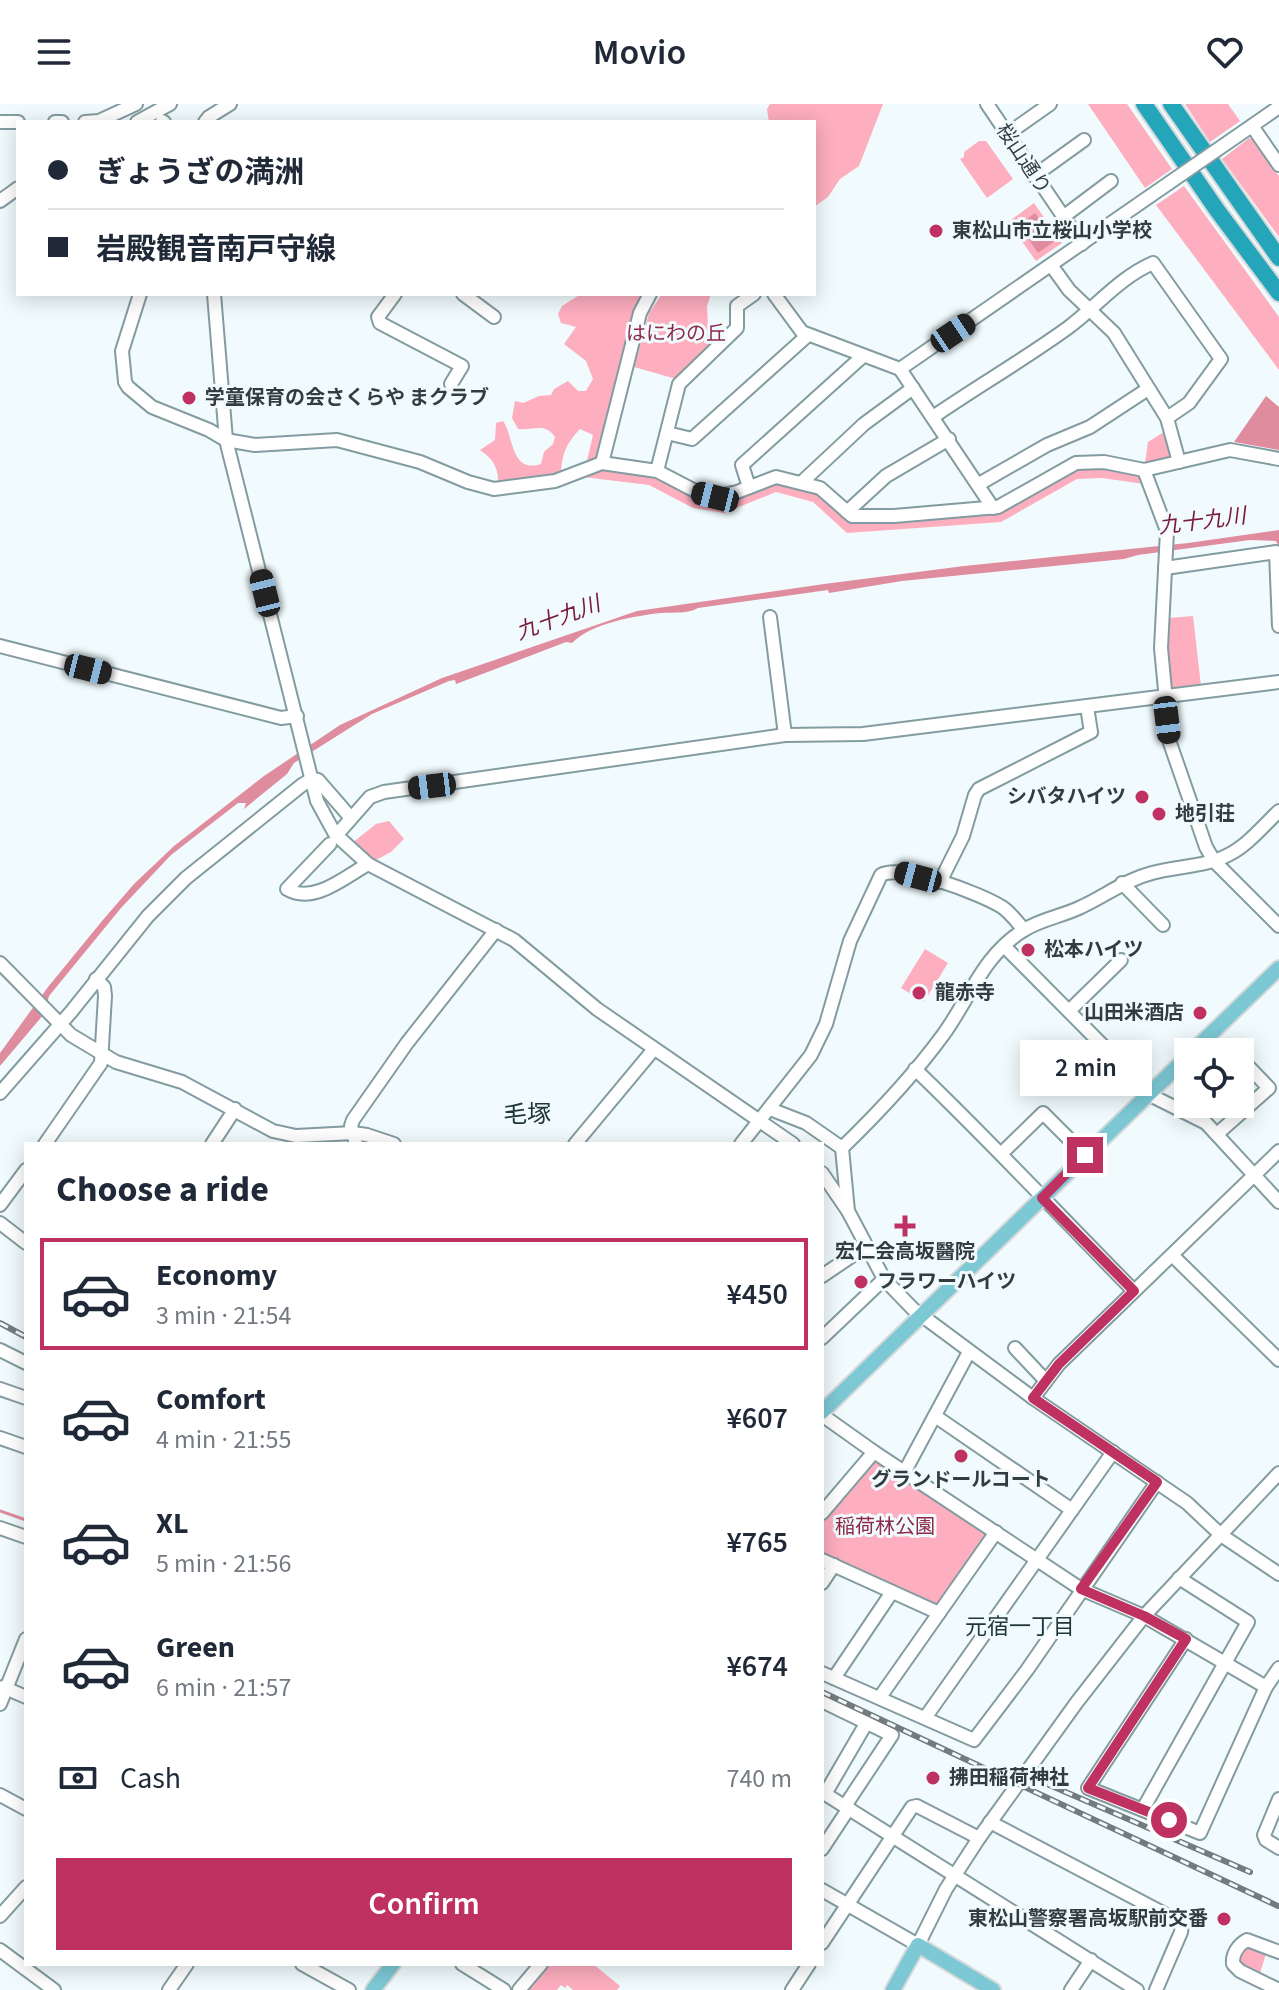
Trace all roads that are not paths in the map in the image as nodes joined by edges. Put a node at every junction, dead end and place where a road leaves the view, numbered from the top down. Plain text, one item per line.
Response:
1 (136, 104) edge
2 (230, 104) edge
3 (1050, 104) edge
4 (1144, 104) edge
5 (1171, 104) edge
6 (993, 106) edge
7 (1279, 107) edge
8 (101, 120) edge
9 (207, 120) edge
10 (1252, 126) junction
11 (1006, 135) junction
12 (1084, 140) dead end
13 (1279, 165) edge
14 (1034, 176) junction
15 (1111, 181) dead end
16 (1063, 217) junction
17 (1082, 244) junction
18 (1279, 258) edge
19 (1051, 265) junction
20 (1279, 293) edge
21 (139, 296) edge
22 (218, 296) edge
23 (393, 296) edge
24 (466, 296) edge
25 (649, 296) edge
26 (751, 296) edge
27 (775, 296) edge
28 (1091, 311) junction
29 (494, 317) dead end
30 (808, 335) junction
31 (863, 356) junction
32 (900, 369) junction
33 (451, 384) dead end
34 (913, 388) junction
35 (1148, 389) junction
36 (933, 417) junction
37 (1167, 418) junction
38 (667, 433) junction
39 (949, 439) junction
40 (226, 440) junction
41 (1279, 459) edge
42 (1179, 462) junction
43 (602, 463) junction
44 (1144, 470) junction
45 (657, 471) junction
46 (802, 482) junction
47 (979, 484) junction
48 (749, 487) junction
49 (993, 508) junction
50 (847, 512) junction
51 (1165, 566) junction
52 (770, 617) dead end
53 (1279, 626) edge
54 (0, 646) edge
55 (1279, 682) edge
56 (1164, 697) junction
57 (1087, 707) junction
58 (297, 716) junction
59 (785, 735) junction
60 (312, 776) junction
61 (1279, 811) edge
62 (351, 818) junction
63 (341, 830) dead end
64 (330, 844) dead end
65 (1214, 861) junction
66 (368, 864) junction
67 (940, 882) junction
68 (1122, 883) junction
69 (1163, 925) dead end
70 (1279, 926) edge
71 (496, 930) junction
72 (1024, 930) junction
73 (1004, 946) junction
74 (1121, 960) dead end
75 (0, 963) edge
76 (1279, 968) edge
77 (96, 979) junction
78 (1069, 1011) junction
79 (59, 1022) junction
80 (1207, 1038) edge
81 (654, 1049) junction
82 (101, 1055) junction
83 (915, 1069) junction
84 (1174, 1070) edge
85 (1254, 1072) edge
86 (0, 1093) edge
87 (1150, 1093) junction
88 (1254, 1101) edge
89 (235, 1109) junction
90 (770, 1109) junction
91 (1235, 1118) edge
92 (760, 1123) junction
93 (1217, 1134) junction
94 (354, 1138) edge
95 (289, 1139) edge
96 (46, 1142) edge
97 (213, 1142) edge
98 (390, 1142) edge
99 (577, 1142) edge
100 (743, 1142) edge
101 (790, 1142) edge
102 (842, 1148) junction
103 (1279, 1151) edge
104 (1002, 1153) junction
105 (1085, 1155) junction
106 (24, 1173) edge
107 (1254, 1175) junction
108 (824, 1176) edge
109 (1042, 1198) junction
110 (1279, 1202) edge
111 (0, 1205) edge
112 (848, 1211) junction
113 (0, 1223) edge
114 (24, 1241) edge
115 (865, 1247) junction
116 (1172, 1255) junction
117 (824, 1275) edge
118 (884, 1279) junction
119 (1134, 1291) junction
120 (921, 1315) junction
121 (824, 1336) edge
122 (1015, 1348) dead end
123 (0, 1350) edge
124 (969, 1352) junction
125 (1279, 1360) edge
126 (24, 1362) edge
127 (1046, 1381) junction
128 (0, 1389) edge
129 (24, 1397) edge
130 (1033, 1398) junction
131 (824, 1412) edge
132 (824, 1415) edge
133 (935, 1416) junction
134 (0, 1438) edge
135 (24, 1446) edge
136 (874, 1452) junction
137 (1113, 1452) junction
138 (905, 1471) junction
139 (1279, 1473) edge
140 (1157, 1482) junction
141 (1072, 1510) junction
142 (824, 1511) edge
143 (0, 1528) edge
144 (996, 1532) junction
145 (1221, 1535) junction
146 (24, 1536) edge
147 (1036, 1558) junction
148 (828, 1563) edge
149 (1279, 1574) edge
150 (1179, 1578) junction
151 (1081, 1589) junction
152 (892, 1592) junction
153 (939, 1613) junction
154 (1144, 1616) junction
155 (1186, 1639) junction
156 (24, 1644) edge
157 (1225, 1663) junction
158 (1279, 1668) edge
159 (828, 1676) edge
160 (4, 1687) edge
161 (1266, 1687) junction
162 (24, 1696) edge
163 (880, 1697) junction
164 (824, 1702) edge
165 (0, 1704) edge
166 (925, 1718) junction
167 (867, 1722) junction
168 (824, 1791) edge
169 (824, 1794) edge
170 (0, 1795) edge
171 (1279, 1799) edge
172 (847, 1807) junction
173 (24, 1808) edge
174 (1143, 1809) junction
175 (990, 1822) junction
176 (893, 1835) junction
177 (979, 1838) junction
178 (824, 1846) edge
179 (1279, 1848) edge
180 (955, 1874) junction
181 (24, 1889) edge
182 (824, 1891) edge
183 (847, 1905) junction
184 (0, 1916) edge
185 (824, 1940) edge
186 (918, 1945) junction
187 (0, 1950) edge
188 (1279, 1952) edge
189 (1091, 1960) junction
190 (186, 1966) edge
191 (306, 1966) edge
192 (391, 1966) edge
193 (471, 1966) edge
194 (539, 1966) edge
195 (808, 1966) edge
196 (54, 1990) edge
197 (169, 1990) edge
198 (349, 1990) edge
199 (373, 1990) edge
200 (504, 1990) edge
201 (519, 1990) edge
202 (792, 1990) edge
203 (893, 1990) edge
204 (993, 1990) edge
205 (1071, 1990) edge
206 (1137, 1990) edge
207 (1156, 1990) edge
208 (1279, 1990) edge

1 - 8 street
2 - 9 street
3 - 11 street
4 - 20 highway
5 - 18 highway
6 - 11 street, 桜山通り
7 - 10 street
10 - 13 street
10 - 17 street, bridge
11 - 14 street, 桜山通り
12 - 14 street
14 - 16 street, 桜山通り
15 - 16 street
16 - 17 street, 桜山通り
17 - 19 street
19 - 28 street
19 - 32 street
21 - 40 street
22 - 40 street
23 - 33 street
24 - 29 street
25 - 43 street
26 - 38 street
27 - 30 street
28 - 35 street
28 - 36 street
28 - 37 street
30 - 31 street
30 - 38 street
31 - 32 street
31 - 48 street
32 - 34 street
34 - 36 street
34 - 46 street
35 - 37 street
35 - 47 street
36 - 39 street
37 - 42 street
38 - 45 street
39 - 47 street
39 - 50 street
40 - 43 street
40 - 58 street
41 - 42 street
42 - 44 street
43 - 45 street
44 - 49 street
44 - 51 street
45 - 48 street
46 - 48 street
46 - 50 street
47 - 49 street
49 - 50 street
51 - 53 street
51 - 56 street
52 - 59 street
54 - 58 street
55 - 56 street
56 - 57 street
56 - 65 street
57 - 59 street
57 - 67 street
58 - 60 street
59 - 62 street
60 - 62 street
60 - 66 street
60 - 77 street
61 - 65 street
62 - 63 street
64 - 66 street
65 - 68 street
65 - 70 street
66 - 71 street
67 - 72 street
67 - 90 street
68 - 69 street
68 - 72 street
71 - 81 street
71 - 94 street
72 - 73 street
73 - 78 street
73 - 83 street
74 - 78 street
75 - 79 street
76 - 80 main road
77 - 79 street
77 - 82 street
78 - 87 street
79 - 82 street
79 - 86 street
81 - 92 street
81 - 99 street
82 - 89 street
82 - 96 street
83 - 102 street
83 - 104 street
84 - 87 main road
85 - 88 street
87 - 93 street
87 - 105 main road
89 - 95 street
89 - 97 street
90 - 92 street
90 - 102 street
91 - 93 street
92 - 100 street
92 - 101 street
93 - 107 street
94 - 95 street
94 - 98 street
102 - 112 street
103 - 107 street
104 - 105 street
104 - 109 street
105 - 109 main road
106 - 111 street
107 - 110 street
107 - 116 street
108 - 112 street
109 - 119 street
109 - 120 main road
112 - 115 street
113 - 114 street
115 - 117 street
115 - 118 street
116 - 119 street
116 - 125 street
118 - 120 street
118 - 121 street
119 - 127 street
120 - 124 street
120 - 131 main road
122 - 127 street
123 - 126 street
124 - 130 street
124 - 133 street
127 - 130 street
128 - 129 street
130 - 137 street
132 - 136 street
133 - 138 street
133 - 141 street
134 - 135 street
136 - 138 street
136 - 142 street
137 - 140 street
137 - 141 street
138 - 144 street
139 - 145 street
140 - 145 street
140 - 151 street
141 - 147 street
143 - 146 street
144 - 147 street
144 - 153 street
145 - 149 street
145 - 150 street
147 - 151 street
147 - 166 street
148 - 152 street
150 - 154 street
150 - 157 street
151 - 154 street
151 - 166 street
152 - 153 street
152 - 159 street
153 - 163 street
154 - 155 street
154 - 175 street
155 - 157 street
155 - 174 street
156 - 160 street
157 - 161 street
157 - 174 street
158 - 161 street
159 - 163 street
160 - 162 street
160 - 165 street
161 - 174 street
163 - 166 street
164 - 167 street
167 - 168 street
167 - 172 street
169 - 172 street
170 - 173 street
171 - 179 street
172 - 176 street
172 - 178 street
175 - 177 street
175 - 207 street
176 - 177 street
176 - 180 street
176 - 183 street
177 - 180 street
180 - 186 street
180 - 189 street
181 - 184 street
182 - 183 street
183 - 185 street
183 - 186 street
186 - 203 main road
186 - 204 main road
187 - 196 street
188 - 208 street
189 - 205 street
189 - 206 street
190 - 197 street
191 - 198 street
192 - 199 main road
193 - 200 street
194 - 201 street
195 - 202 street

